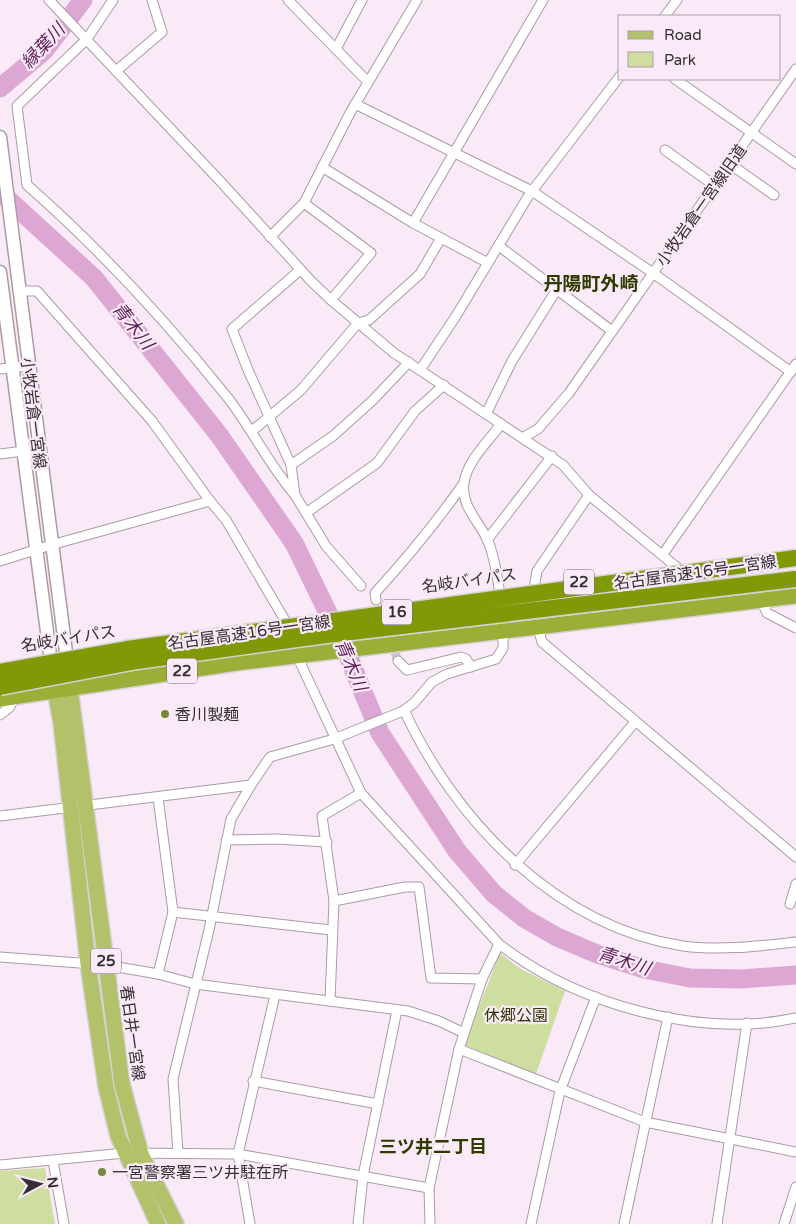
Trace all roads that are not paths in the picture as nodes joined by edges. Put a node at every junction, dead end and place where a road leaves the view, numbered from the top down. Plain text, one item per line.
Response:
1 (113, 0) edge
2 (152, 0) edge
3 (288, 0) edge
4 (301, 0) edge
5 (362, 0) edge
6 (417, 0) edge
7 (543, 0) edge
8 (677, 0) edge
9 (54, 3) edge
10 (297, 9) junction
11 (666, 15) edge
12 (84, 36) junction
13 (336, 49) junction
14 (796, 69) edge
15 (116, 71) junction
16 (618, 79) edge
17 (676, 80) edge
18 (368, 82) junction
19 (355, 104) junction
20 (752, 132) junction
21 (0, 137) edge
22 (665, 150) dead end
23 (454, 153) junction
24 (730, 164) junction
25 (796, 164) edge
26 (322, 167) junction
27 (715, 186) junction
28 (532, 191) junction
29 (774, 195) dead end
30 (304, 203) junction
31 (413, 223) junction
32 (270, 237) junction
33 (441, 238) junction
34 (499, 246) junction
35 (488, 263) junction
36 (300, 270) junction
37 (0, 272) edge
38 (653, 273) junction
39 (557, 289) junction
40 (18, 291) junction
41 (332, 300) junction
42 (358, 323) junction
43 (612, 331) junction
44 (409, 362) junction
45 (28, 366) junction
46 (6, 368) edge
47 (793, 368) edge
48 (420, 370) junction
49 (444, 385) junction
50 (486, 414) junction
51 (271, 416) junction
52 (501, 424) junction
53 (252, 431) junction
54 (524, 437) junction
55 (39, 449) junction
56 (23, 451) junction
57 (0, 454) edge
58 (552, 456) junction
59 (291, 465) junction
60 (464, 483) junction
61 (295, 495) junction
62 (590, 495) junction
63 (210, 502) junction
64 (306, 513) junction
65 (487, 540) junction
66 (51, 545) junction
67 (36, 551) junction
68 (663, 554) junction
69 (796, 557) edge
70 (0, 562) edge
71 (679, 569) junction
72 (796, 579) edge
73 (361, 586) dead end
74 (534, 588) junction
75 (500, 594) junction
76 (796, 596) edge
77 (376, 600) dead end
78 (761, 600) junction
79 (292, 621) junction
80 (538, 628) junction
81 (796, 628) edge
82 (503, 632) junction
83 (66, 654) junction
84 (304, 657) junction
85 (51, 658) junction
86 (398, 661) dead end
87 (471, 667) junction
88 (0, 668) edge
89 (0, 672) edge
90 (0, 688) edge
91 (62, 689) junction
92 (16, 696) junction
93 (0, 699) edge
94 (403, 711) junction
95 (0, 715) edge
96 (636, 722) junction
97 (334, 738) junction
98 (251, 786) junction
99 (360, 793) junction
100 (158, 798) junction
101 (86, 805) junction
102 (70, 807) junction
103 (0, 816) edge
104 (226, 840) junction
105 (327, 842) junction
106 (796, 857) edge
107 (515, 865) junction
108 (796, 884) edge
109 (334, 901) junction
110 (790, 904) dead end
111 (173, 912) junction
112 (211, 916) junction
113 (331, 930) junction
114 (796, 942) edge
115 (499, 944) junction
116 (0, 957) edge
117 (88, 964) junction
118 (106, 965) junction
119 (158, 974) junction
120 (482, 979) junction
121 (196, 984) junction
122 (275, 995) junction
123 (596, 997) junction
124 (330, 1001) junction
125 (397, 1010) junction
126 (668, 1017) junction
127 (796, 1018) edge
128 (747, 1023) junction
129 (464, 1033) junction
130 (459, 1049) junction
131 (253, 1081) junction
132 (560, 1091) junction
133 (378, 1104) junction
134 (644, 1122) junction
135 (730, 1141) junction
136 (796, 1152) edge
137 (125, 1153) junction
138 (178, 1153) junction
139 (141, 1154) junction
140 (238, 1154) junction
141 (53, 1161) junction
142 (0, 1165) edge
143 (363, 1176) junction
144 (796, 1187) edge
145 (429, 1188) junction
146 (64, 1224) edge
147 (158, 1224) edge
148 (176, 1224) edge
149 (250, 1224) edge
150 (358, 1224) edge
151 (430, 1224) edge
152 (531, 1224) edge
153 (624, 1224) edge
154 (718, 1224) edge
155 (784, 1224) edge

1 - 12 street
2 - 15 street
3 - 10 street
4 - 10 street
5 - 13 street
6 - 18 street
7 - 23 street
8 - 11 street
9 - 12 street
10 - 13 street
12 - 15 street
12 - 53 street
13 - 18 street
14 - 20 street, 小牧岩倉一宮線旧道
15 - 32 street
16 - 28 street
17 - 20 street
18 - 19 street
19 - 23 street
19 - 26 street
20 - 24 street, 小牧岩倉一宮線旧道
20 - 25 street
21 - 40 main road, 小牧岩倉一宮線
22 - 27 street
23 - 28 street
23 - 31 street
24 - 27 street, 小牧岩倉一宮線旧道
24 - 29 street
26 - 30 street
26 - 31 street
27 - 38 street, 小牧岩倉一宮線旧道
28 - 34 street
28 - 38 street
30 - 32 street
30 - 41 street
31 - 33 street
32 - 36 street
33 - 35 street
33 - 42 street
34 - 35 street
34 - 39 street
35 - 48 street
36 - 41 street
36 - 51 street
37 - 46 main road, 小牧岩倉一宮線
38 - 43 street, 小牧岩倉一宮線旧道
38 - 47 street
39 - 43 street
39 - 50 street
40 - 45 main road, 小牧岩倉一宮線
40 - 63 street
41 - 42 street
42 - 44 street
42 - 51 street
43 - 54 street, 小牧岩倉一宮線旧道
44 - 48 street
44 - 59 street
45 - 46 street
45 - 55 main road, 小牧岩倉一宮線
46 - 56 main road, 小牧岩倉一宮線
47 - 68 street
48 - 49 street
49 - 50 street
49 - 64 street
50 - 52 street
51 - 53 street
51 - 59 street
52 - 54 street
52 - 60 street
53 - 61 street
54 - 58 street
55 - 56 street
55 - 66 main road, 小牧岩倉一宮線
56 - 57 street
56 - 67 main road, 小牧岩倉一宮線
58 - 62 street
58 - 65 street
59 - 61 street
60 - 65 street
60 - 77 street
61 - 64 street
62 - 68 street
62 - 74 street
63 - 66 street
63 - 79 street
64 - 73 street
65 - 75 street
66 - 67 street
66 - 83 main road, 小牧岩倉一宮線
67 - 70 street
67 - 85 main road, 小牧岩倉一宮線
68 - 71 street
69 - 71 highway, 名岐バイパス / 22
69 - 89 highway, 名古屋高速16号一宮線 / 16, bridge
71 - 74 highway, 名岐バイパス / 22
72 - 90 highway, 名古屋高速16号一宮線 / 16, bridge
74 - 75 highway, 名岐バイパス / 22
75 - 79 highway, 名岐バイパス / 22
76 - 78 highway, 22
78 - 80 highway, 22
78 - 81 street
79 - 83 highway, 名岐バイパス / 22
80 - 82 highway, 22
80 - 96 street
82 - 84 highway, 22
82 - 87 street
83 - 85 highway, 名岐バイパス / 22
83 - 91 main road, 小牧岩倉一宮線
84 - 91 highway, 22
84 - 97 street
85 - 88 highway, 名岐バイパス / 22
85 - 91 main road, 小牧岩倉一宮線
86 - 87 street
87 - 94 street
91 - 92 highway, 22
91 - 101 main road, 春日井一宮線 / 25
91 - 102 main road, 25
92 - 93 highway, 22
92 - 95 street
94 - 97 street
94 - 107 street
96 - 106 street
96 - 107 street
97 - 98 street
97 - 99 street
98 - 100 street
98 - 104 street
99 - 105 street
99 - 115 street
100 - 101 street
100 - 111 street
101 - 102 street
101 - 118 main road, 春日井一宮線 / 25
102 - 103 street
102 - 117 main road, 25
104 - 105 street
104 - 112 street
105 - 109 street
107 - 114 street
108 - 110 street
109 - 113 street
109 - 120 street
111 - 112 street
111 - 119 street
112 - 113 street
112 - 121 street
113 - 124 street
115 - 120 street
115 - 123 street
116 - 117 street
117 - 118 street
117 - 137 main road, 25
118 - 119 street
118 - 139 main road, 春日井一宮線 / 25
119 - 121 street
120 - 129 street
121 - 122 street
121 - 138 street
122 - 124 street
122 - 131 street
123 - 126 street
123 - 132 street
124 - 125 street
125 - 129 street
125 - 133 street
126 - 128 street
126 - 134 street
127 - 128 street
128 - 135 street
129 - 130 street
130 - 132 street
130 - 145 street
131 - 133 street
131 - 140 street
132 - 134 street
132 - 152 street
133 - 143 street
134 - 135 street
134 - 153 street
135 - 136 street
135 - 154 street
137 - 139 street
137 - 141 street
137 - 147 main road, 25
138 - 139 street
138 - 140 street
139 - 148 main road, 春日井一宮線 / 25
140 - 143 street
140 - 149 street
141 - 142 street
141 - 146 street
143 - 145 street
143 - 150 street
144 - 155 street
145 - 151 street

